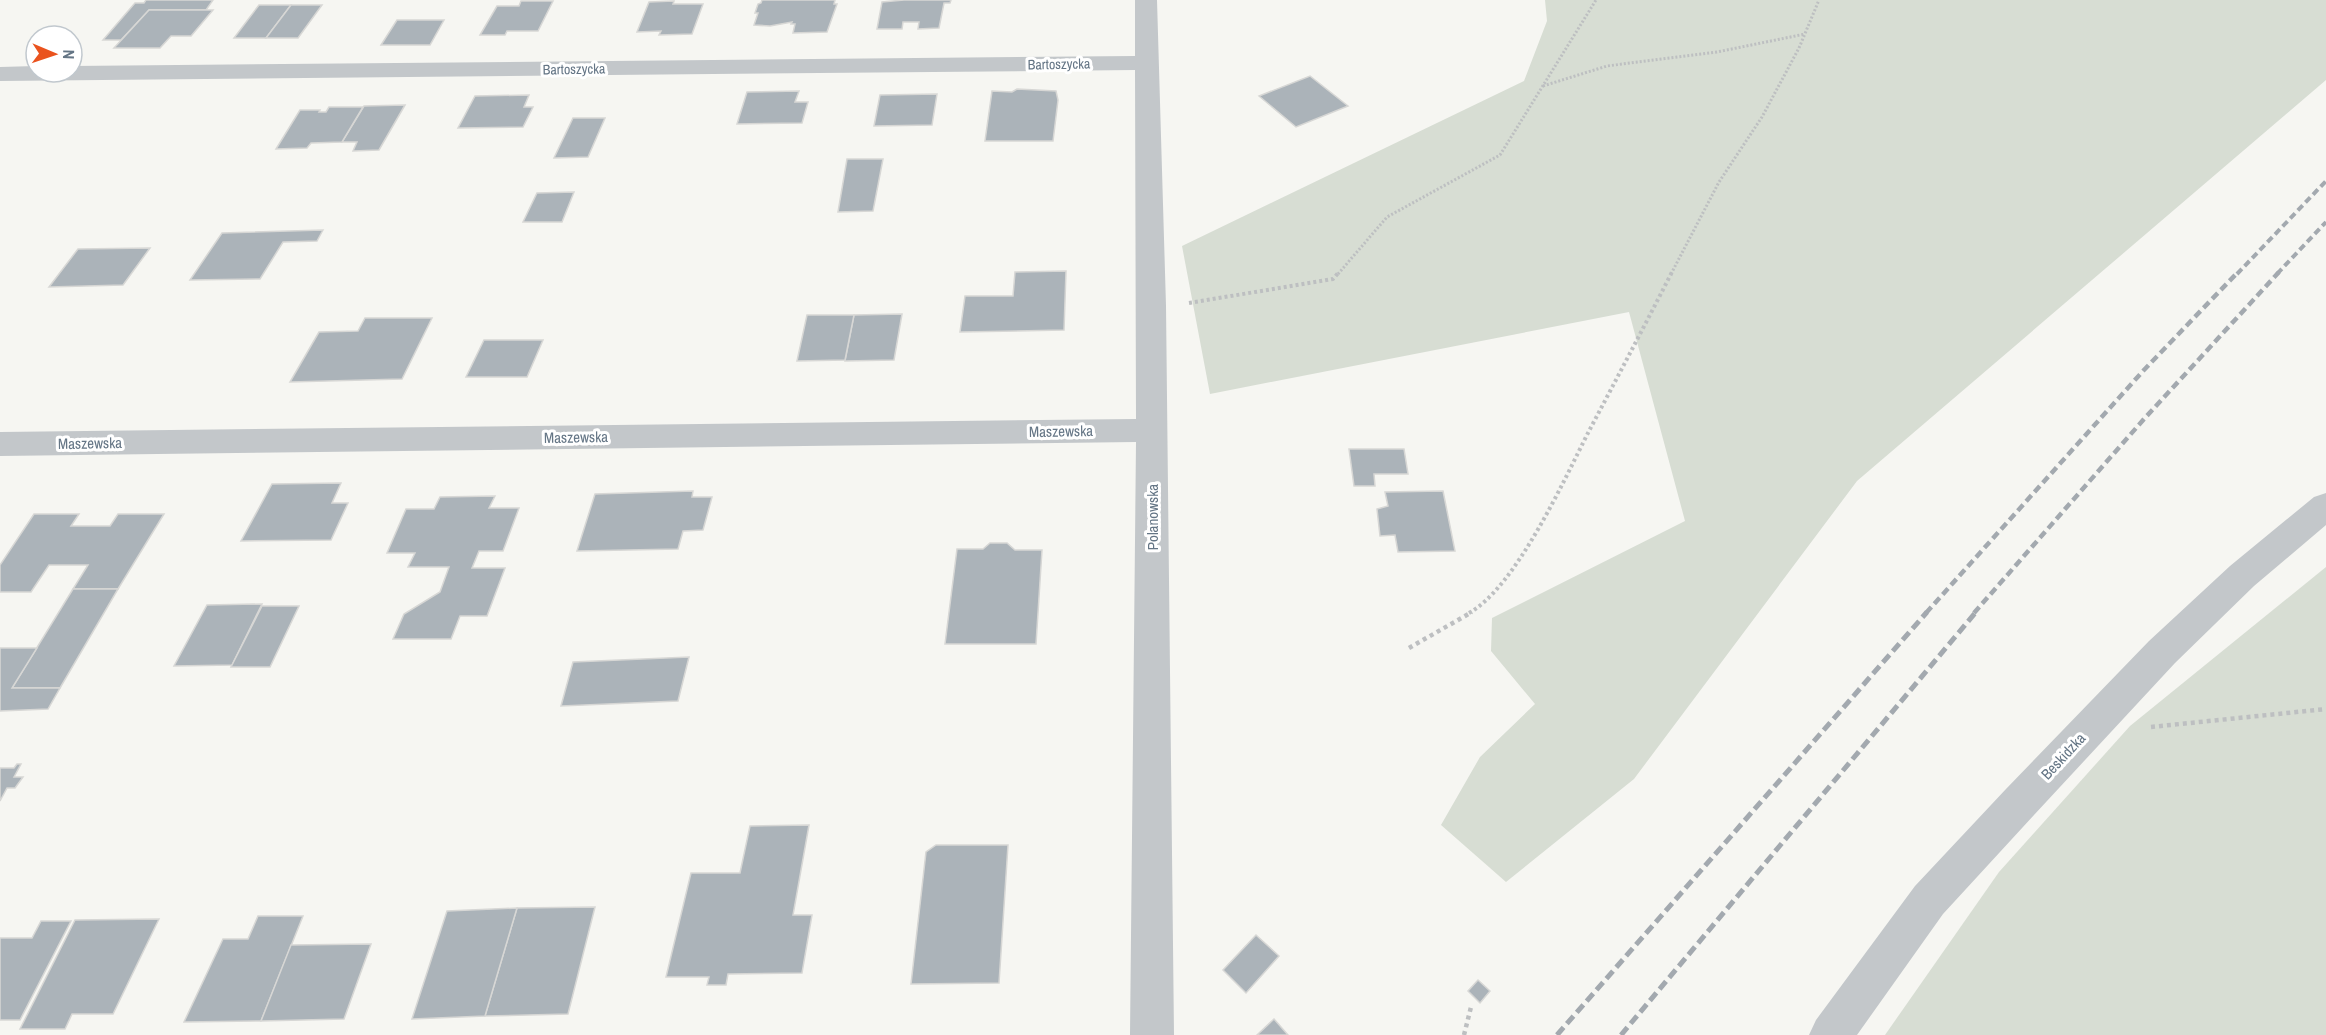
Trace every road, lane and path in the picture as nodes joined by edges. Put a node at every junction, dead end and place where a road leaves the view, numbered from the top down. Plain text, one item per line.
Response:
1 (1146, 0) edge
2 (1596, 0) edge
3 (1819, 0) edge
4 (1805, 33) junction
5 (1147, 63) junction
6 (0, 74) edge
7 (1542, 86) junction
8 (1152, 306) junction
9 (1151, 430) junction
10 (0, 444) edge
11 (2326, 506) edge
12 (1408, 648) dead end
13 (2326, 709) edge
14 (2085, 733) junction
15 (1471, 1007) dead end
16 (1152, 1035) edge
17 (1464, 1035) edge
18 (1832, 1035) edge

1 - 5 street, Polanowska
2 - 7 path
3 - 4 path
4 - 7 path
4 - 12 path
5 - 6 street, Bartoszycka
5 - 8 street, Polanowska
7 - 8 path
8 - 9 street, Polanowska
9 - 10 street, Maszewska
9 - 16 street, Polanowska
11 - 14 street, Beskidzka
13 - 14 path
14 - 18 street, Beskidzka
15 - 17 path

